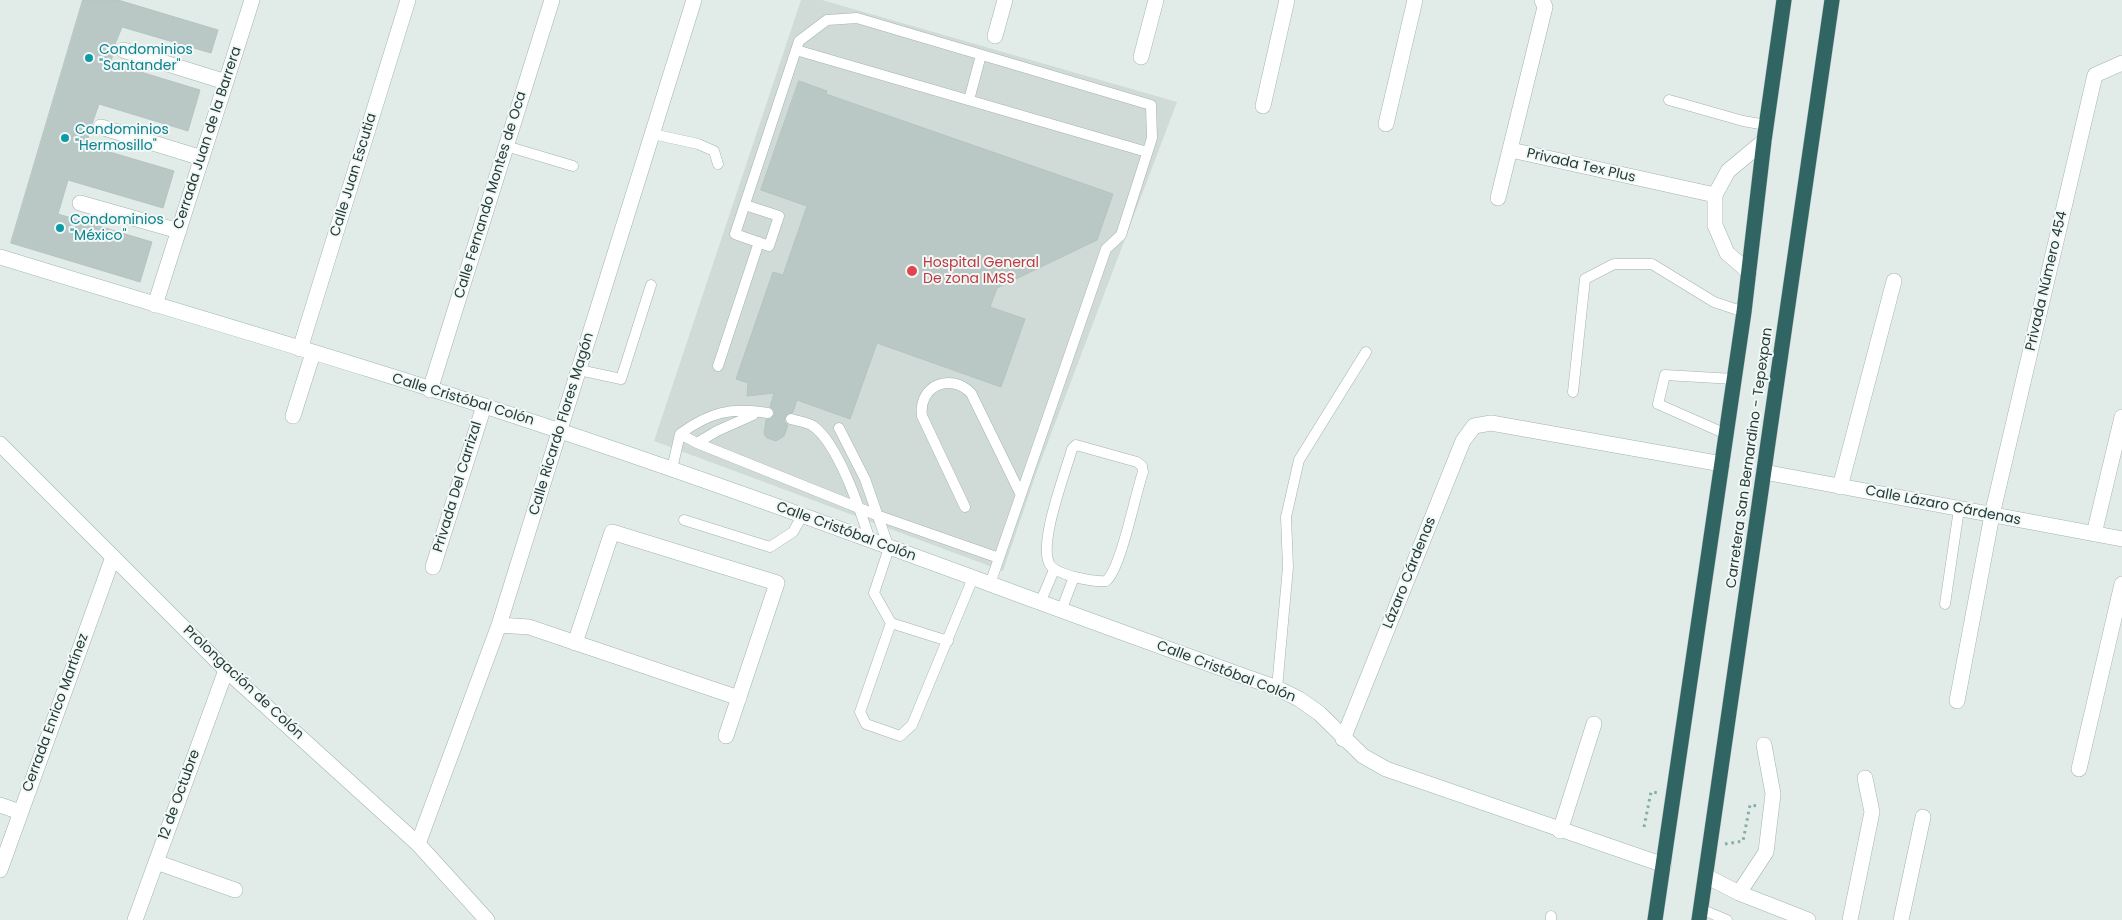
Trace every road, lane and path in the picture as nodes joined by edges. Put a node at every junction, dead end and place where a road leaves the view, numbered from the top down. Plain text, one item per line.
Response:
1 (252, 0) edge
2 (408, 0) edge
3 (552, 0) edge
4 (694, 0) edge
5 (1005, 0) edge
6 (1156, 0) edge
7 (1287, 0) edge
8 (1415, 0) edge
9 (1542, 0) edge
10 (1784, 0) edge
11 (1832, 0) edge
12 (995, 36) dead end
13 (123, 50) dead end
14 (796, 50) junction
15 (981, 55) junction
16 (1140, 57) dead end
17 (2122, 63) edge
18 (226, 82) junction
19 (969, 100) junction
20 (1669, 100) dead end
21 (1263, 106) dead end
22 (1386, 124) dead end
23 (1766, 125) junction
24 (101, 127) dead end
25 (653, 134) junction
26 (1764, 141) junction
27 (506, 146) junction
28 (1511, 150) junction
29 (1147, 152) junction
30 (202, 158) junction
31 (718, 164) dead end
32 (573, 166) dead end
33 (1716, 195) junction
34 (1498, 198) dead end
35 (80, 203) dead end
36 (745, 205) junction
37 (179, 231) junction
38 (759, 242) junction
39 (0, 257) edge
40 (1749, 272) junction
41 (1894, 281) dead end
42 (651, 285) dead end
43 (155, 305) junction
44 (1744, 312) junction
45 (306, 351) junction
46 (1366, 352) dead end
47 (718, 366) dead end
48 (580, 370) junction
49 (1734, 380) junction
50 (430, 390) junction
51 (1573, 392) dead end
52 (484, 406) junction
53 (768, 413) dead end
54 (753, 415) dead end
55 (292, 416) dead end
56 (2122, 417) edge
57 (791, 419) dead end
58 (839, 428) dead end
59 (561, 431) junction
60 (680, 434) junction
61 (1726, 434) junction
62 (697, 443) junction
63 (0, 444) edge
64 (1722, 464) junction
65 (672, 469) junction
66 (1764, 472) junction
67 (1840, 487) junction
68 (1021, 495) junction
69 (965, 507) dead end
70 (860, 508) junction
71 (1959, 509) junction
72 (1992, 515) junction
73 (802, 516) junction
74 (879, 516) junction
75 (684, 520) dead end
76 (2094, 534) junction
77 (2122, 539) edge
78 (870, 540) junction
79 (889, 548) junction
80 (113, 557) junction
81 (999, 558) junction
82 (433, 567) dead end
83 (1054, 570) junction
84 (1074, 577) junction
85 (973, 578) junction
86 (990, 584) junction
87 (2122, 584) edge
88 (1040, 603) junction
89 (1945, 604) dead end
90 (1061, 611) junction
91 (890, 623) junction
92 (499, 625) junction
93 (948, 641) junction
94 (575, 643) junction
95 (226, 670) junction
96 (1278, 688) junction
97 (739, 698) junction
98 (1957, 700) dead end
99 (1594, 724) dead end
100 (726, 736) dead end
101 (1343, 739) junction
102 (1764, 746) dead end
103 (2079, 769) dead end
104 (1865, 778) dead end
105 (0, 805) edge
106 (20, 812) junction
107 (1757, 815) dead end
108 (1923, 817) dead end
109 (1560, 831) junction
110 (418, 844) junction
111 (1711, 846) junction
112 (156, 862) junction
113 (1664, 865) junction
114 (0, 870) edge
115 (1706, 876) junction
116 (235, 890) dead end
117 (1739, 893) junction
118 (1700, 914) edge
119 (481, 918) edge
120 (135, 920) edge
121 (1655, 920) edge
122 (1727, 920) edge
123 (1808, 920) edge
124 (1850, 920) edge
125 (1901, 920) edge

1 - 18 street, Cerrada Juan de la Barrera
2 - 45 street, Calle Juan Escutia
3 - 27 street, Calle Fernando Montes de Oca
4 - 25 street, Calle Ricardo Flores Magón
5 - 12 street
6 - 16 street
7 - 21 street
8 - 22 street
9 - 28 street, Privada Tex Plus
10 - 23 highway, Carretera San Bernardino - Tepexpan
11 - 66 highway, Carretera San Bernardino - Tepexpan
13 - 18 street
14 - 15 lane
14 - 19 lane
14 - 36 lane
15 - 19 lane
15 - 29 lane
17 - 72 street, Privada Número 454
18 - 30 street, Cerrada Juan de la Barrera
19 - 29 lane
20 - 23 lane
23 - 26 highway, Carretera San Bernardino - Tepexpan
24 - 30 street
25 - 31 lane
25 - 48 street, Calle Ricardo Flores Magón
26 - 33 street
26 - 40 highway, Carretera San Bernardino - Tepexpan
27 - 32 lane
27 - 50 street, Calle Fernando Montes de Oca
28 - 33 street, Privada Tex Plus
28 - 34 street
29 - 68 lane
30 - 37 street, Cerrada Juan de la Barrera
33 - 40 street
35 - 37 street
36 - 38 lane
36 - 38 lane
37 - 43 street, Cerrada Juan de la Barrera
38 - 47 lane
39 - 43 street, Calle Cristóbal Colón
40 - 44 highway, Carretera San Bernardino - Tepexpan
41 - 67 street
42 - 48 lane
43 - 45 street, Calle Cristóbal Colón
44 - 49 highway, Carretera San Bernardino - Tepexpan
44 - 51 lane
45 - 50 street, Calle Cristóbal Colón
45 - 55 street, Calle Juan Escutia
46 - 96 lane
48 - 59 street, Calle Ricardo Flores Magón
49 - 61 highway, Carretera San Bernardino - Tepexpan
49 - 61 lane
50 - 52 street, Calle Cristóbal Colón
52 - 59 street, Calle Cristóbal Colón
52 - 82 street, Privada Del Carrizal
53 - 60 lane
54 - 62 lane
56 - 76 street
57 - 70 lane
58 - 74 lane
59 - 65 street, Calle Cristóbal Colón
59 - 92 street, Calle Ricardo Flores Magón
60 - 62 lane
60 - 65 lane
61 - 64 highway, Carretera San Bernardino - Tepexpan
62 - 70 lane
63 - 80 street, Prolongación de Colón
64 - 101 street, Lázaro Cárdenas
64 - 113 highway, Carretera San Bernardino - Tepexpan
65 - 73 street, Calle Cristóbal Colón
66 - 67 street, Calle Lázaro Cárdenas
66 - 111 highway, Carretera San Bernardino - Tepexpan
67 - 71 street, Calle Lázaro Cárdenas
68 - 69 lane
68 - 81 lane
70 - 74 lane
70 - 78 lane
71 - 72 street, Calle Lázaro Cárdenas
71 - 89 lane
72 - 76 street, Calle Lázaro Cárdenas
72 - 98 street
73 - 75 lane
73 - 78 street, Calle Cristóbal Colón
74 - 79 lane
74 - 81 lane
76 - 77 street, Calle Lázaro Cárdenas
78 - 79 street, Calle Cristóbal Colón
79 - 85 street, Calle Cristóbal Colón
79 - 91 lane
80 - 95 street, Prolongación de Colón
80 - 106 street, Cerrada Enrico Martínez
81 - 86 lane
83 - 84 lane
83 - 84 lane
83 - 88 lane
84 - 90 lane
85 - 86 street, Calle Cristóbal Colón
85 - 93 lane
86 - 88 street, Calle Cristóbal Colón
87 - 103 street
88 - 90 street, Calle Cristóbal Colón
90 - 96 street, Calle Cristóbal Colón
91 - 93 lane
91 - 93 lane
92 - 94 street
92 - 110 street, Calle Ricardo Flores Magón
94 - 97 street
94 - 97 street
95 - 110 street, Prolongación de Colón
95 - 112 street, 12 de Octubre
96 - 101 street, Calle Cristóbal Colón
97 - 100 street
99 - 109 street
101 - 109 street, Calle Cristóbal Colón
102 - 117 street
104 - 124 street
105 - 106 street
106 - 114 street, Cerrada Enrico Martínez
107 - 111 path
108 - 125 street
109 - 113 street, Calle Cristóbal Colón
110 - 119 street, Prolongación de Colón
111 - 115 highway, Carretera San Bernardino - Tepexpan
112 - 116 street
112 - 120 street, 12 de Octubre
113 - 121 highway, Carretera San Bernardino - Tepexpan
115 - 117 street
115 - 118 highway, Carretera San Bernardino - Tepexpan
117 - 123 street
118 - 122 lane

